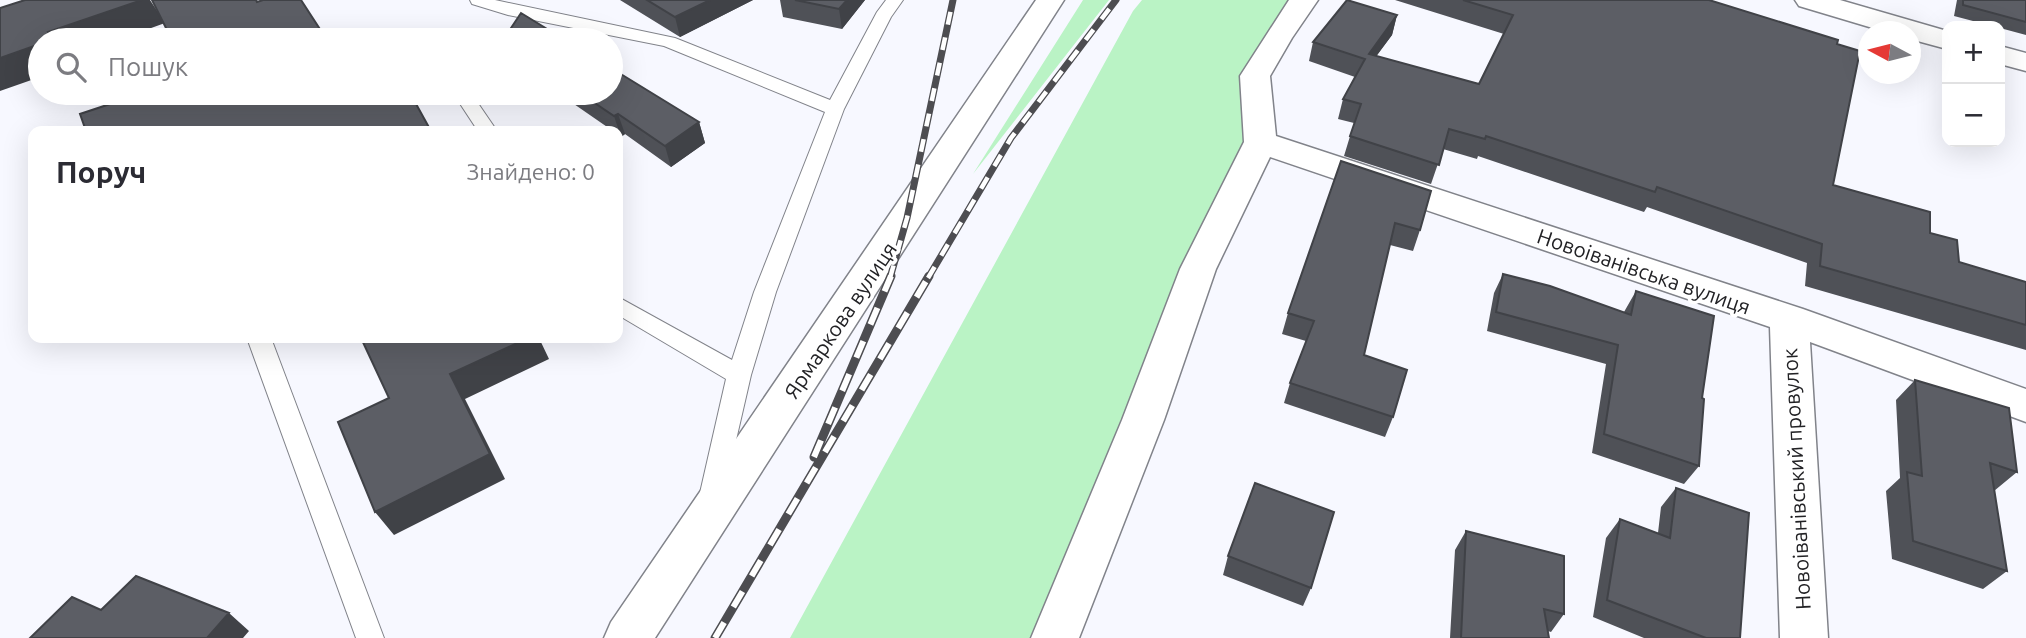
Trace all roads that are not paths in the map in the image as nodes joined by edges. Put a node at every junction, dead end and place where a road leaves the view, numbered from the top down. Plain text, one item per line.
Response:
1 (478, 0) edge
2 (895, 0) edge
3 (1050, 0) edge
4 (1304, 0) edge
5 (1809, 0) edge
6 (599, 28) edge
7 (623, 33) edge
8 (1942, 39) edge
9 (2005, 56) edge
10 (2026, 62) edge
11 (470, 105) edge
12 (835, 109) junction
13 (485, 126) edge
14 (1260, 142) junction
15 (623, 308) edge
16 (1788, 320) junction
17 (261, 343) edge
18 (739, 375) junction
19 (2026, 406) edge
20 (709, 513) junction
21 (370, 638) edge
22 (628, 638) edge
23 (1055, 638) edge
24 (1804, 638) edge

1 - 6 lane
2 - 12 lane
3 - 20 street, Ярмаркова вулиця
4 - 14 street
5 - 8 street
7 - 12 lane
9 - 10 street
11 - 13 lane
12 - 18 lane
14 - 16 street, Новоіванівська вулиця
14 - 23 street
15 - 18 lane
16 - 19 street, Новоіванівська вулиця
16 - 24 street, Новоіванівський провулок
17 - 21 lane
18 - 20 lane
20 - 22 street, Ярмаркова вулиця

